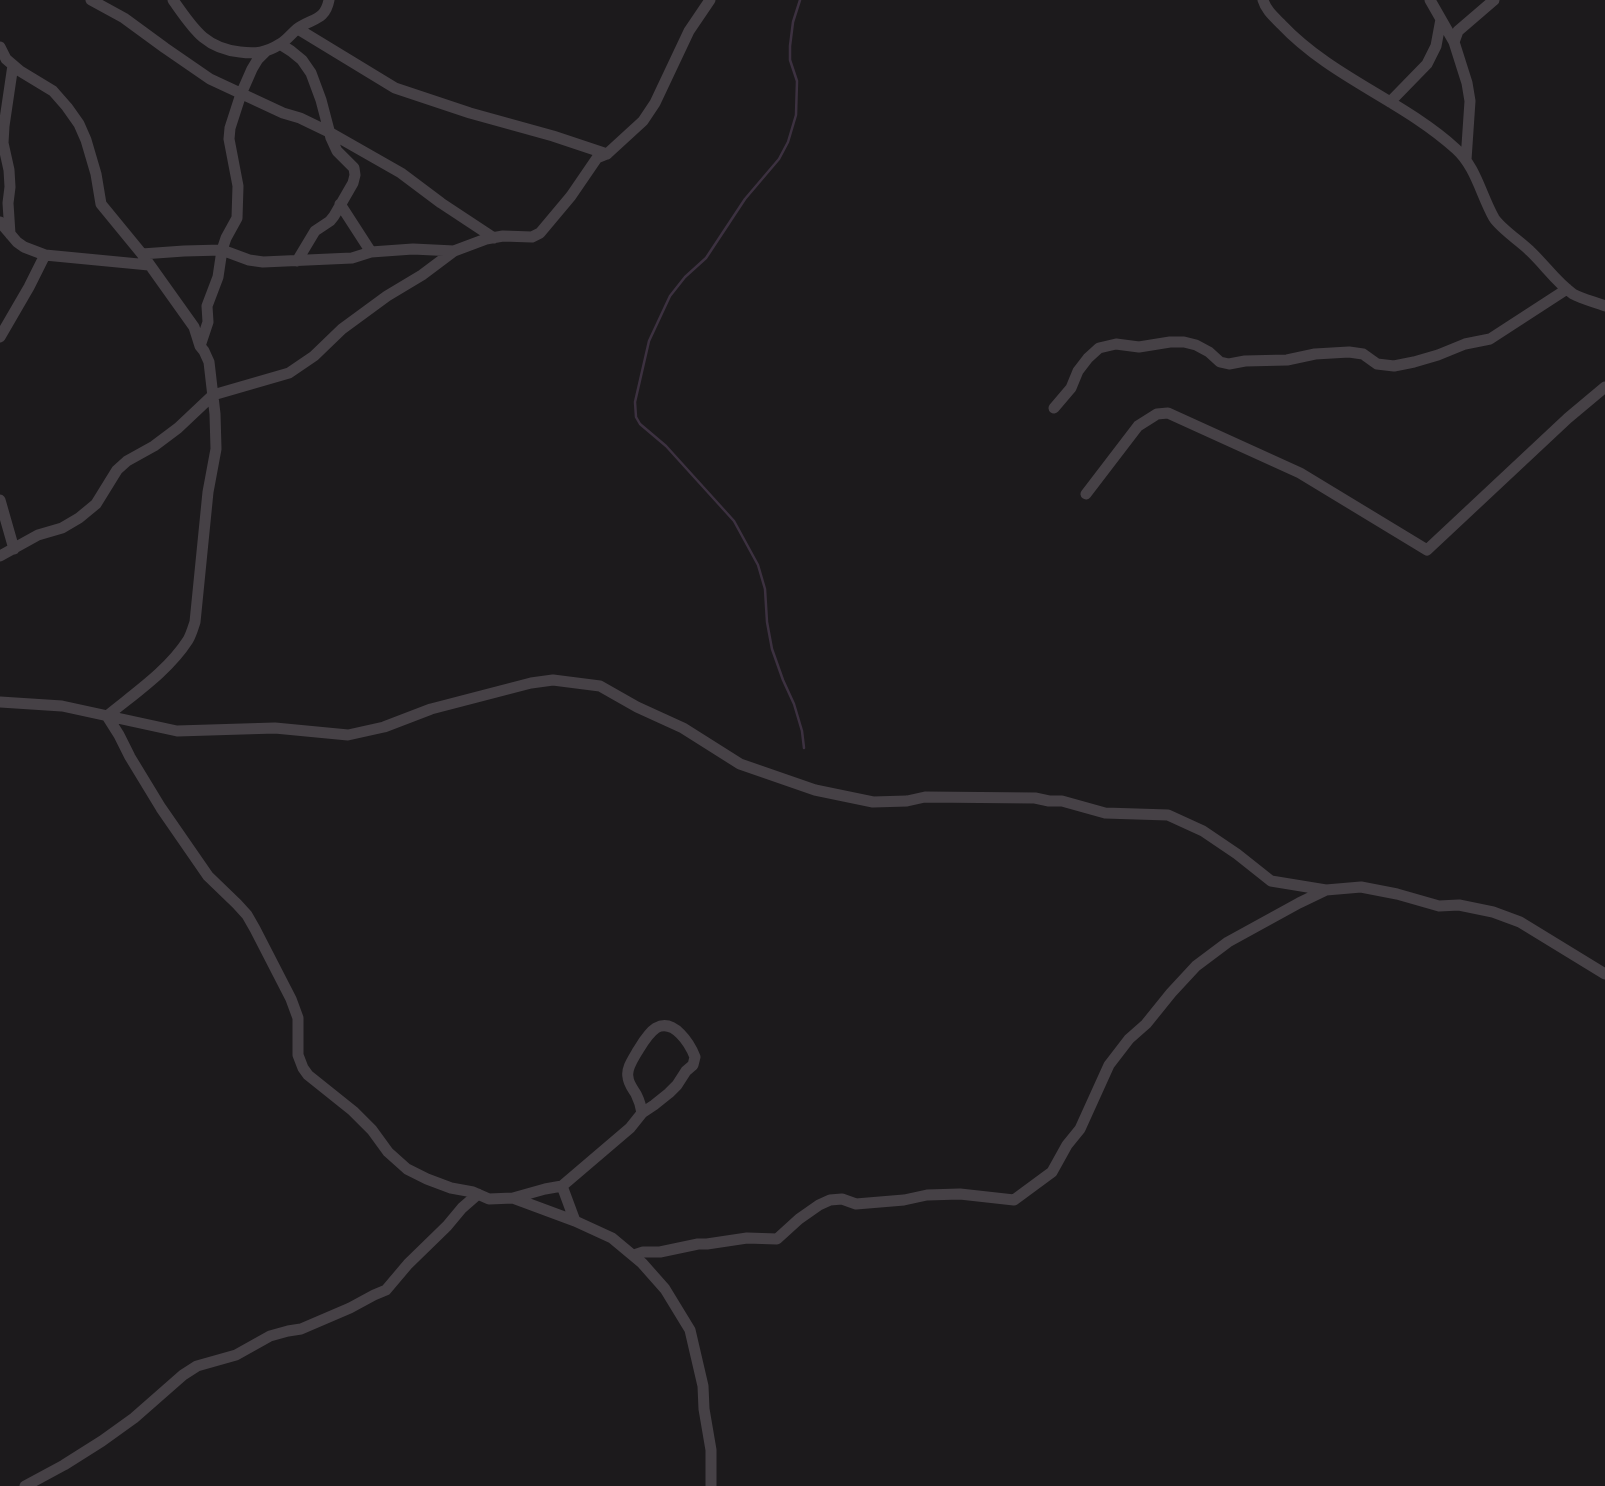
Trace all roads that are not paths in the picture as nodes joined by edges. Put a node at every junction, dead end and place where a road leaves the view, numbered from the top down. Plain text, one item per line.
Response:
1 (91, 0) edge
2 (173, 0) edge
3 (329, 0) edge
4 (710, 0) edge
5 (1263, 0) edge
6 (1430, 0) edge
7 (1494, 0) edge
8 (1441, 19) junction
9 (298, 29) junction
10 (280, 44) junction
11 (0, 47) edge
12 (1455, 47) junction
13 (267, 50) junction
14 (1434, 50) junction
15 (13, 65) junction
16 (241, 94) junction
17 (1390, 102) junction
18 (329, 132) junction
19 (607, 154) junction
20 (1466, 160) junction
21 (340, 204) junction
22 (0, 222) edge
23 (10, 234) junction
24 (494, 238) junction
25 (222, 250) junction
26 (454, 251) junction
27 (371, 252) junction
28 (142, 254) junction
29 (45, 255) junction
30 (297, 261) junction
31 (149, 265) junction
32 (1567, 288) junction
33 (1605, 306) edge
34 (0, 337) edge
35 (200, 346) junction
36 (1605, 387) edge
37 (213, 394) junction
38 (1054, 408) dead end
39 (1086, 494) dead end
40 (0, 500) edge
41 (14, 549) junction
42 (0, 556) edge
43 (0, 702) edge
44 (107, 716) junction
45 (1326, 890) junction
46 (1605, 974) edge
47 (642, 1112) junction
48 (562, 1186) junction
49 (478, 1194) junction
50 (513, 1198) junction
51 (575, 1221) junction
52 (634, 1255) junction
53 (25, 1486) edge
54 (711, 1486) edge

1 - 16 street
2 - 13 street
3 - 9 street
4 - 19 street
5 - 17 street
6 - 8 street
7 - 12 street
8 - 12 street
8 - 14 street
9 - 10 street
9 - 19 street
10 - 13 street
10 - 18 street
11 - 15 street
12 - 14 street
12 - 20 street
13 - 16 street
14 - 17 street
15 - 23 street
15 - 28 street
16 - 18 street
16 - 25 street
17 - 20 street
18 - 21 street
18 - 24 street
19 - 24 street
20 - 32 street
21 - 27 street
21 - 30 street
22 - 23 street
23 - 29 street
24 - 26 street
25 - 28 street
25 - 30 street
25 - 35 street
26 - 27 street
26 - 37 street
27 - 30 street
28 - 31 street
29 - 31 street
29 - 34 street
31 - 35 street
32 - 33 street
32 - 38 street
35 - 37 street
36 - 39 street
37 - 41 street
37 - 44 street
40 - 41 street
41 - 42 street
43 - 44 street
44 - 45 street
44 - 49 street
45 - 46 street
45 - 52 street
47 - 47 street
47 - 48 street
48 - 50 street
48 - 51 street
49 - 50 street
49 - 53 street
50 - 51 street
51 - 52 street
52 - 54 street

